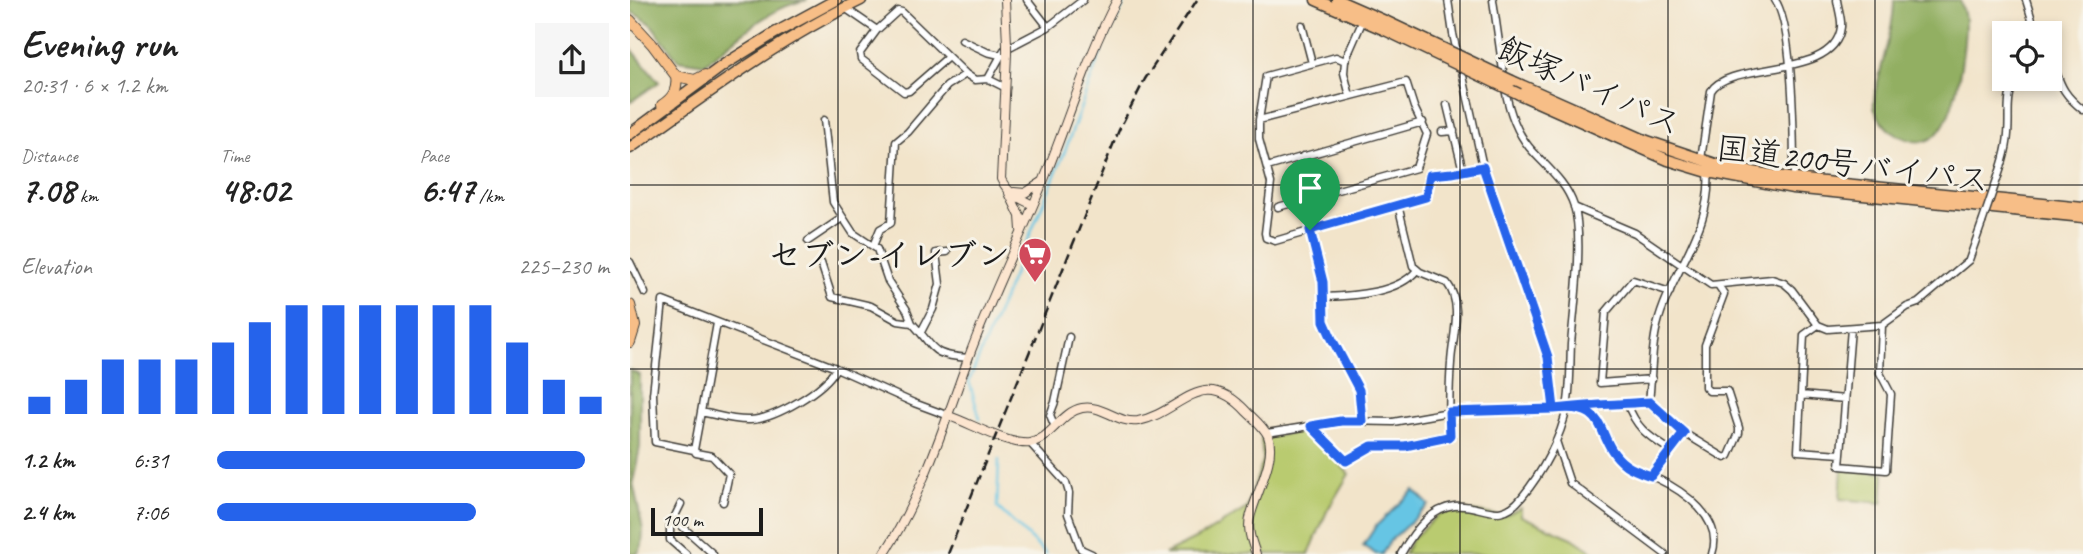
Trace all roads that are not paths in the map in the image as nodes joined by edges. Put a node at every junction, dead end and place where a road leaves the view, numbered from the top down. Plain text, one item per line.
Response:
1 (862, 0) edge
2 (1005, 0) edge
3 (1027, 0) edge
4 (1083, 0) edge
5 (1118, 0) edge
6 (1316, 0) edge
7 (1337, 0) edge
8 (1448, 0) edge
9 (1493, 0) edge
10 (1774, 0) edge
11 (1837, 0) edge
12 (2026, 0) edge
13 (841, 4) edge
14 (630, 20) edge
15 (1363, 20) junction
16 (2032, 21) edge
17 (1302, 25) dead end
18 (1385, 25) junction
19 (1048, 27) junction
20 (877, 30) junction
21 (962, 40) dead end
22 (755, 45) junction
23 (1003, 54) junction
24 (948, 57) junction
25 (1345, 61) junction
26 (1312, 63) junction
27 (1789, 66) junction
28 (966, 74) junction
29 (676, 76) junction
30 (988, 79) junction
31 (1007, 88) junction
32 (2062, 88) edge
33 (2012, 91) edge
34 (1350, 96) junction
35 (1447, 105) dead end
36 (2083, 110) edge
37 (824, 120) dead end
38 (1259, 120) junction
39 (1423, 122) junction
40 (1454, 131) junction
41 (1442, 132) dead end
42 (630, 133) edge
43 (630, 148) edge
44 (1303, 156) junction
45 (1701, 160) junction
46 (1267, 166) junction
47 (1483, 167) junction
48 (1464, 171) junction
49 (1708, 172) junction
50 (1044, 180) junction
51 (1794, 180) junction
52 (1007, 191) junction
53 (1315, 198) junction
54 (1033, 205) junction
55 (1398, 205) junction
56 (1278, 206) dead end
57 (1574, 207) junction
58 (2083, 208) edge
59 (842, 218) junction
60 (2083, 218) edge
61 (1310, 230) junction
62 (1020, 234) junction
63 (808, 241) dead end
64 (873, 246) junction
65 (947, 252) dead end
66 (630, 262) edge
67 (821, 263) dead end
68 (1682, 265) junction
69 (1417, 270) junction
70 (1718, 285) junction
71 (1670, 292) junction
72 (645, 293) dead end
73 (1325, 297) junction
74 (630, 305) edge
75 (717, 323) junction
76 (912, 323) junction
77 (1818, 325) junction
78 (1882, 325) junction
79 (1851, 328) junction
80 (920, 332) junction
81 (1069, 337) dead end
82 (630, 342) edge
83 (969, 358) junction
84 (836, 368) junction
85 (1652, 379) junction
86 (1801, 395) junction
87 (1845, 399) junction
88 (1650, 402) junction
89 (1627, 403) junction
90 (1571, 407) junction
91 (1554, 409) junction
92 (701, 412) junction
93 (1449, 412) junction
94 (949, 416) junction
95 (1362, 421) junction
96 (1311, 426) junction
97 (1055, 427) junction
98 (1267, 433) junction
99 (1684, 433) junction
100 (1556, 441) junction
101 (1030, 443) junction
102 (694, 450) junction
103 (1671, 451) junction
104 (1841, 454) junction
105 (1651, 476) junction
106 (723, 502) dead end
107 (681, 505) dead end
108 (674, 519) junction
109 (1079, 552) edge
110 (1660, 553) edge
111 (686, 554) edge
112 (713, 554) edge
113 (884, 554) edge
114 (1092, 554) edge
115 (1256, 554) edge
116 (1401, 554) edge
117 (1712, 554) edge

1 - 13 highway
2 - 23 street, bridge
3 - 19 street
4 - 19 street
5 - 50 street
6 - 15 highway, 国道200号バイパス
7 - 18 highway, 飯塚バイパス
8 - 47 street
9 - 57 street
10 - 27 street
11 - 27 street
12 - 16 street
13 - 20 street
13 - 22 highway
13 - 43 highway
14 - 29 main road
15 - 18 highway, 国道200号バイパス
15 - 25 street
17 - 26 street
18 - 45 highway, 飯塚バイパス, bridge
18 - 49 highway, 国道200号バイパス, bridge
19 - 23 street
20 - 24 street
20 - 24 street
21 - 23 street
22 - 29 main road
22 - 42 highway
23 - 30 street
23 - 31 street
24 - 28 street
25 - 26 street
25 - 34 street
26 - 38 street
27 - 45 street
27 - 51 street
28 - 30 street
28 - 64 street
29 - 42 main road
30 - 31 street
31 - 52 street
32 - 36 street
33 - 78 street, bridge
34 - 38 street
34 - 39 street
35 - 40 street
37 - 59 street
38 - 46 street
39 - 44 street
39 - 53 street
40 - 41 street
40 - 48 street
44 - 46 street
44 - 53 street
45 - 49 street
45 - 51 highway, 飯塚バイパス
46 - 61 street
47 - 48 street
47 - 91 street
48 - 55 street
49 - 60 highway, 国道200号バイパス
49 - 68 street
50 - 52 street
50 - 54 street
51 - 58 highway, 飯塚バイパス
52 - 54 street
52 - 62 street
53 - 56 street
54 - 62 street
55 - 61 street
55 - 69 street
57 - 68 street
57 - 90 street
59 - 63 street
59 - 64 street
61 - 73 street
62 - 83 street
64 - 76 street
65 - 80 street
66 - 72 street
67 - 76 street
68 - 70 street
68 - 71 street
69 - 73 street
69 - 93 street
70 - 77 street
70 - 99 street
71 - 85 street
71 - 85 street
73 - 95 street
74 - 82 main road
75 - 84 street
75 - 92 street
75 - 102 street
76 - 80 street
77 - 79 street
77 - 86 street
78 - 79 street
78 - 104 street
79 - 87 street
80 - 83 street
81 - 97 street
83 - 94 street
84 - 92 street
84 - 94 street
85 - 88 street
86 - 87 street
86 - 104 street
87 - 104 street
88 - 89 street
88 - 99 street
89 - 90 street
89 - 103 street
90 - 91 street
90 - 100 street
90 - 105 street
91 - 93 street
92 - 102 street
93 - 95 street
93 - 96 street
94 - 101 street
94 - 113 street
95 - 96 street
96 - 98 street
97 - 98 street
97 - 101 street
98 - 115 street
99 - 103 street
100 - 110 street
100 - 116 street
101 - 109 street
102 - 106 street
103 - 105 street
105 - 117 street
107 - 108 street
108 - 111 street
108 - 112 street
109 - 114 street

